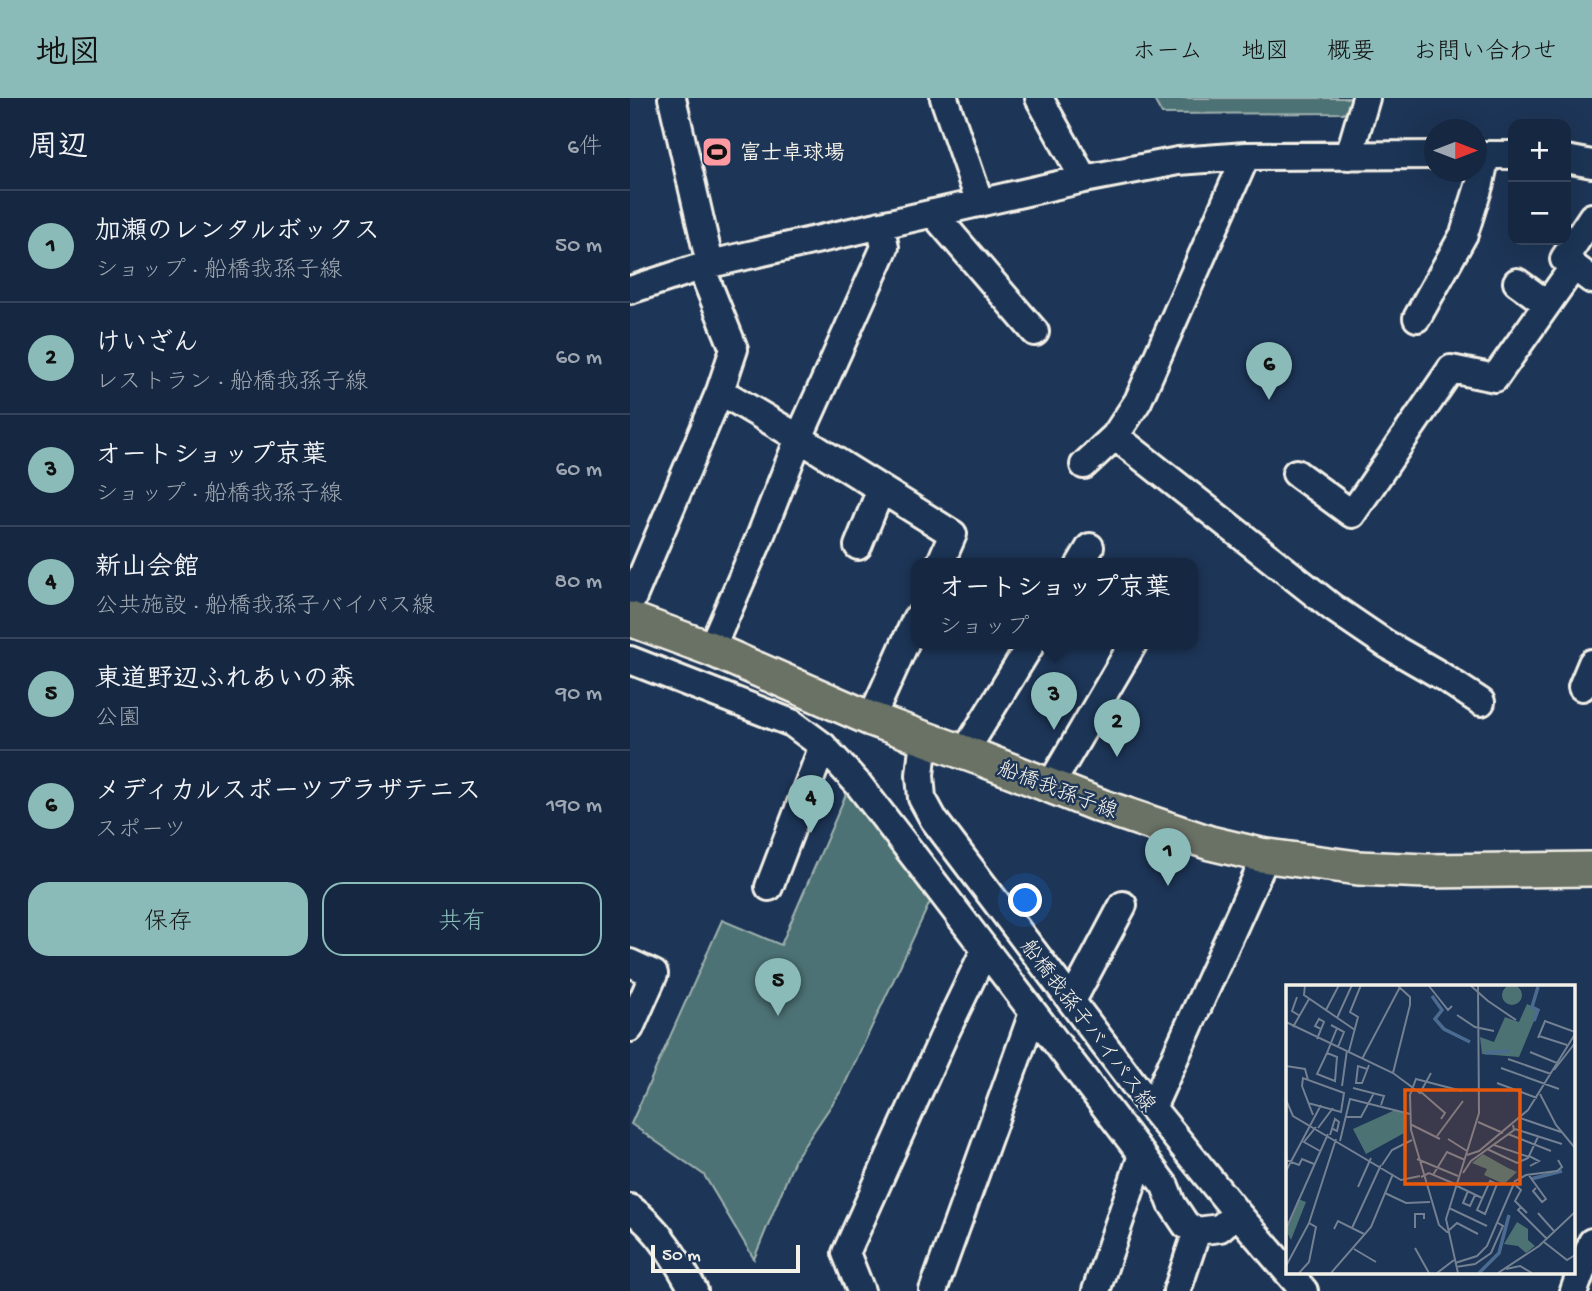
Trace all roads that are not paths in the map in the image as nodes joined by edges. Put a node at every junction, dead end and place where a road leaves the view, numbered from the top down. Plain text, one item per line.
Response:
1 (672, 98) edge
2 (944, 98) edge
3 (1039, 98) edge
4 (1366, 98) edge
5 (1424, 155) edge
6 (1487, 155) edge
7 (1508, 155) edge
8 (1246, 156) junction
9 (1349, 156) junction
10 (1571, 160) edge
11 (1592, 164) edge
12 (1084, 179) junction
13 (1480, 182) edge
14 (979, 203) junction
15 (933, 213) junction
16 (1592, 217) edge
17 (880, 225) junction
18 (706, 265) junction
19 (1583, 273) edge
20 (1517, 282) dead end
21 (630, 290) edge
22 (1547, 304) junction
23 (1417, 318) dead end
24 (1035, 332) dead end
25 (720, 391) junction
26 (1115, 436) junction
27 (799, 438) junction
28 (1084, 465) dead end
29 (1297, 473) dead end
30 (881, 489) junction
31 (858, 546) dead end
32 (943, 558) edge
33 (630, 604) edge
34 (630, 619) edge
35 (911, 630) edge
36 (711, 649) junction
37 (1028, 649) edge
38 (1130, 649) edge
39 (630, 660) edge
40 (1480, 702) dead end
41 (871, 719) junction
42 (924, 738) junction
43 (823, 746) junction
44 (964, 753) junction
45 (1050, 786) junction
46 (1261, 855) junction
47 (1592, 869) edge
48 (769, 887) dead end
49 (1123, 905) dead end
50 (985, 950) junction
51 (630, 962) edge
52 (1072, 1001) junction
53 (1033, 1013) junction
54 (630, 1028) edge
55 (1152, 1108) junction
56 (1142, 1155) junction
57 (1237, 1213) junction
58 (633, 1216) edge
59 (1197, 1231) junction
60 (1592, 1242) edge
61 (1286, 1272) edge
62 (1288, 1274) edge
63 (1301, 1290) edge
64 (694, 1291) edge
65 (860, 1291) edge
66 (933, 1291) edge
67 (1096, 1291) edge
68 (1177, 1291) edge
69 (1574, 1291) edge

1 - 18 street
2 - 14 street
3 - 12 street
4 - 9 street
5 - 9 street
6 - 7 street
8 - 9 street
8 - 12 street
8 - 26 street
10 - 11 street
12 - 14 street
13 - 23 street
14 - 15 street
15 - 17 street
15 - 24 street
16 - 19 street
17 - 18 street
17 - 27 street
18 - 21 street
18 - 25 street
19 - 22 street
20 - 22 street
22 - 29 street
25 - 27 street
25 - 33 street
26 - 28 street
26 - 40 street
27 - 30 street
27 - 36 street
30 - 31 street
30 - 32 street
34 - 36 main road, 船橋我孫子線
35 - 41 street
36 - 41 main road, 船橋我孫子線
37 - 44 street
38 - 45 street
39 - 43 street
41 - 42 main road, 船橋我孫子線
42 - 44 main road, 船橋我孫子線
42 - 52 street, 船橋我孫子バイパス線
43 - 48 street
43 - 50 street
44 - 45 main road, 船橋我孫子線
45 - 46 main road, 船橋我孫子線
46 - 47 main road, 船橋我孫子線
46 - 55 street
49 - 52 street
50 - 53 street
50 - 65 street
51 - 54 street
52 - 55 street, 船橋我孫子バイパス線
53 - 56 street
53 - 66 street
55 - 57 street, 船橋我孫子バイパス線
56 - 59 street
56 - 67 street
57 - 59 street
57 - 61 street, 船橋我孫子バイパス線
58 - 64 street
59 - 68 street
60 - 69 street
62 - 63 street, 船橋我孫子バイパス線

